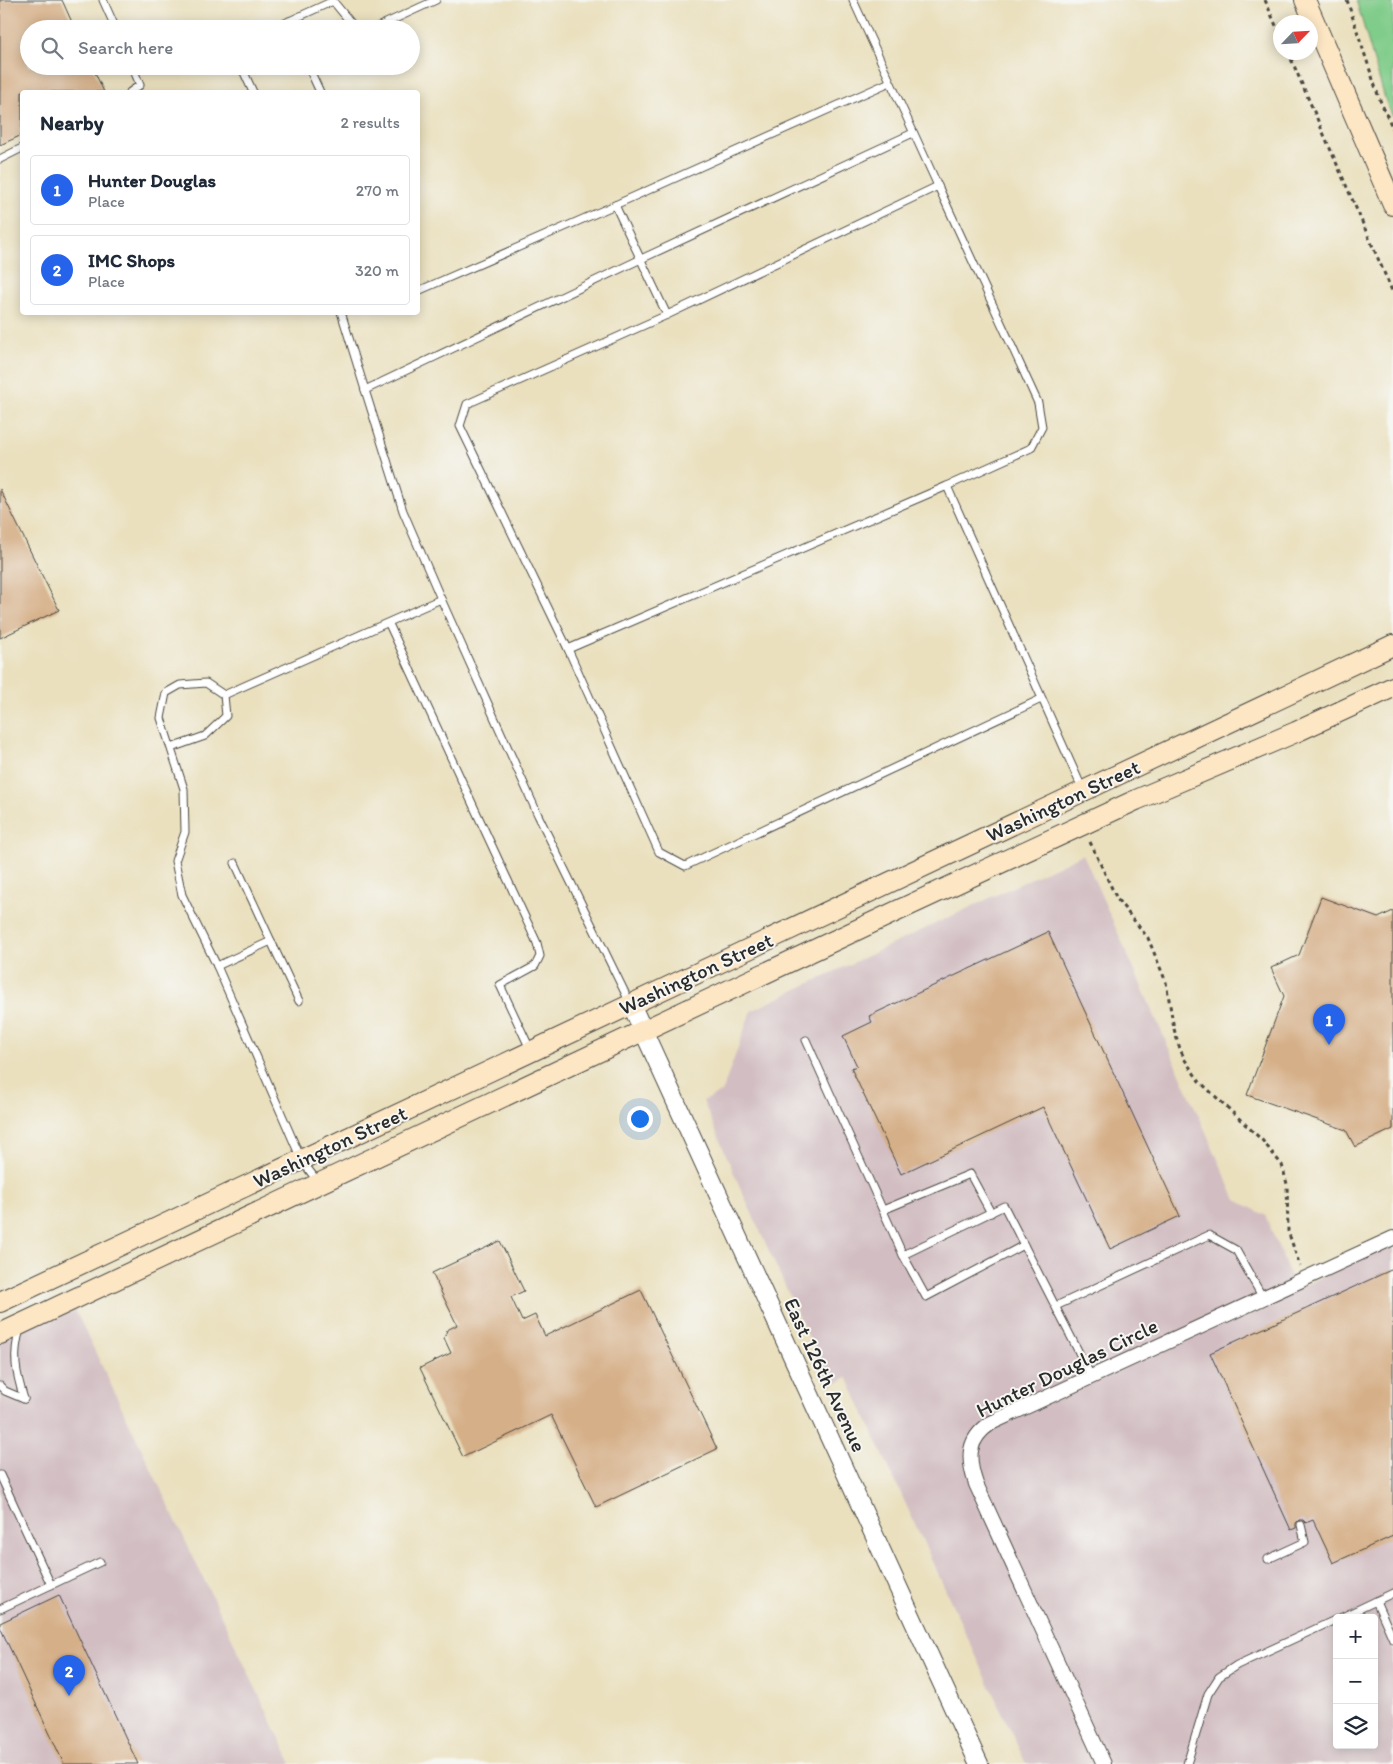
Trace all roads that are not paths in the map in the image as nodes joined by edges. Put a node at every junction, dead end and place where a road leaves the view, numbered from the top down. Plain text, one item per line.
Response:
1 (103, 0) edge
2 (436, 0) edge
3 (853, 0) edge
4 (1304, 0) edge
5 (112, 20) edge
6 (291, 20) edge
7 (349, 20) edge
8 (393, 20) edge
9 (136, 75) edge
10 (246, 75) edge
11 (312, 75) edge
12 (890, 82) junction
13 (133, 90) edge
14 (252, 90) edge
15 (319, 90) edge
16 (914, 133) junction
17 (20, 149) edge
18 (0, 159) edge
19 (938, 186) junction
20 (615, 205) junction
21 (1393, 205) edge
22 (641, 259) junction
23 (420, 290) edge
24 (341, 315) edge
25 (667, 315) junction
26 (364, 390) junction
27 (947, 486) junction
28 (441, 600) junction
29 (389, 624) junction
30 (1393, 645) edge
31 (568, 649) junction
32 (1393, 687) edge
33 (224, 695) junction
34 (1041, 699) junction
35 (171, 748) junction
36 (1084, 791) junction
37 (235, 862) dead end
38 (271, 941) junction
39 (217, 966) junction
40 (299, 1001) dead end
41 (631, 1004) junction
42 (644, 1030) junction
43 (806, 1040) dead end
44 (532, 1052) junction
45 (302, 1161) junction
46 (319, 1184) junction
47 (883, 1210) junction
48 (991, 1212) junction
49 (1393, 1238) edge
50 (1024, 1245) junction
51 (903, 1255) junction
52 (1262, 1298) junction
53 (0, 1302) edge
54 (1056, 1306) junction
55 (21, 1324) junction
56 (0, 1334) edge
57 (1091, 1376) junction
58 (0, 1386) edge
59 (0, 1475) edge
60 (1301, 1525) dead end
61 (1268, 1559) dead end
62 (100, 1562) dead end
63 (51, 1585) junction
64 (1393, 1593) edge
65 (1376, 1601) junction
66 (0, 1609) edge
67 (1349, 1614) edge
68 (1333, 1621) edge
69 (1393, 1639) edge
70 (979, 1764) edge
71 (1104, 1764) edge
72 (1187, 1764) edge

1 - 5 lane
2 - 8 lane
3 - 12 lane
4 - 21 main road
6 - 7 lane
9 - 13 lane
10 - 14 lane
11 - 15 lane
12 - 16 lane
12 - 20 lane
16 - 19 lane
16 - 22 lane
17 - 18 lane
19 - 25 lane
19 - 27 lane
20 - 22 lane
20 - 23 lane
22 - 25 lane
22 - 26 lane
24 - 26 lane
25 - 31 lane
26 - 28 lane
27 - 31 lane
27 - 34 lane
28 - 29 lane
28 - 41 lane
29 - 33 lane
29 - 44 lane
30 - 36 main road, Washington Street
31 - 34 lane
32 - 42 main road, Washington Street
33 - 35 lane
33 - 35 lane
34 - 36 lane
35 - 39 lane
36 - 41 main road, Washington Street
37 - 38 lane
38 - 39 lane
38 - 40 lane
39 - 45 lane
41 - 42 street, East 126th Avenue
41 - 44 main road, Washington Street
42 - 46 main road, Washington Street
42 - 70 street, East 126th Avenue
43 - 47 lane
44 - 45 main road, Washington Street
45 - 46 lane
45 - 53 main road, Washington Street
46 - 55 main road, Washington Street
47 - 48 lane
47 - 51 lane
48 - 50 lane
48 - 51 lane
49 - 52 street, Hunter Douglas Circle
50 - 51 lane
50 - 54 lane
52 - 54 lane
52 - 57 street, Hunter Douglas Circle
54 - 57 lane
55 - 56 main road, Washington Street
55 - 58 lane
57 - 71 street, Hunter Douglas Circle
59 - 63 lane
60 - 61 lane
62 - 63 lane
63 - 66 lane
64 - 65 lane
65 - 67 lane
65 - 69 lane
68 - 72 lane

